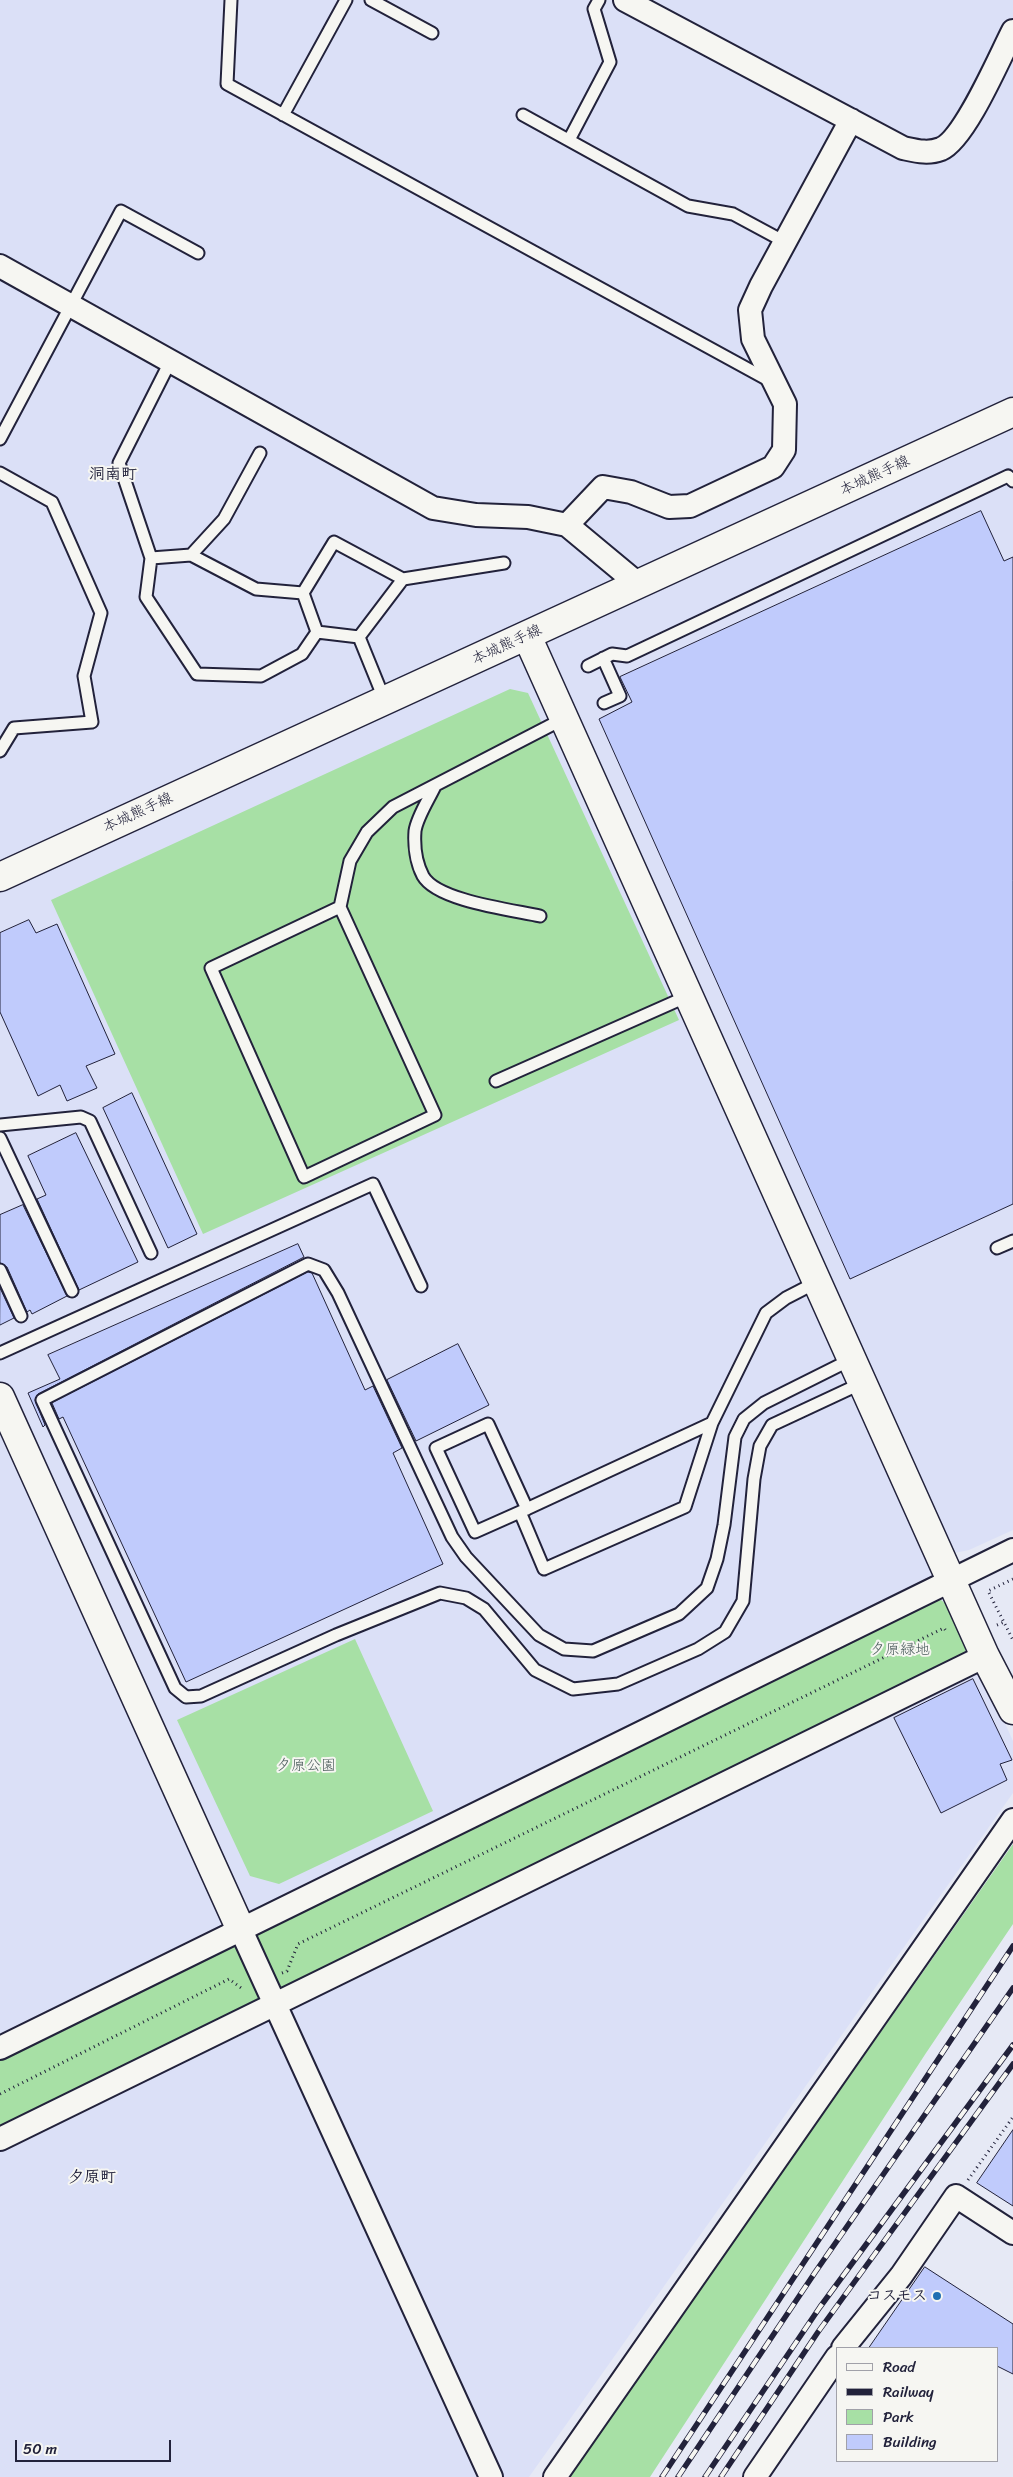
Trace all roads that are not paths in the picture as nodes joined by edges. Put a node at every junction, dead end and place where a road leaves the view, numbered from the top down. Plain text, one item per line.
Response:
1 (231, 0) edge
2 (346, 0) edge
3 (371, 0) edge
4 (599, 0) edge
5 (625, 0) edge
6 (1013, 31) edge
7 (432, 33) dead end
8 (283, 115) junction
9 (524, 115) dead end
10 (850, 120) junction
11 (569, 140) junction
12 (784, 242) junction
13 (198, 253) dead end
14 (0, 266) edge
15 (71, 304) junction
16 (171, 360) junction
17 (776, 384) junction
18 (1013, 412) edge
19 (1013, 431) edge
20 (0, 439) edge
21 (260, 453) dead end
22 (0, 473) edge
23 (1011, 477) edge
24 (567, 525) junction
25 (192, 555) junction
26 (151, 558) junction
27 (504, 562) dead end
28 (403, 580) junction
29 (638, 584) junction
30 (303, 593) junction
31 (317, 632) junction
32 (360, 637) junction
33 (529, 644) junction
34 (603, 658) junction
35 (588, 666) dead end
36 (385, 701) junction
37 (604, 703) dead end
38 (563, 719) junction
39 (0, 751) edge
40 (435, 786) junction
41 (0, 877) edge
42 (0, 895) edge
43 (340, 907) junction
44 (540, 916) dead end
45 (688, 996) junction
46 (496, 1081) dead end
47 (0, 1125) edge
48 (0, 1138) edge
49 (1013, 1241) edge
50 (997, 1248) dead end
51 (151, 1253) dead end
52 (0, 1270) edge
53 (817, 1282) junction
54 (420, 1286) dead end
55 (72, 1291) dead end
56 (21, 1316) dead end
57 (0, 1353) edge
58 (857, 1371) junction
59 (0, 1397) edge
60 (712, 1423) junction
61 (523, 1510) junction
62 (1013, 1550) edge
63 (952, 1581) junction
64 (980, 1646) junction
65 (1013, 1710) edge
66 (1013, 1820) edge
67 (241, 1930) junction
68 (276, 2004) junction
69 (0, 2048) edge
70 (0, 2139) edge
71 (1013, 2233) edge
72 (844, 2347) edge
73 (836, 2358) edge
74 (490, 2477) edge
75 (555, 2477) edge
76 (755, 2477) edge

1 - 8 lane
2 - 8 lane
3 - 7 lane
4 - 11 lane
5 - 10 street
6 - 10 street
8 - 17 lane
9 - 11 lane
10 - 12 street
11 - 12 lane
12 - 17 street
13 - 15 lane
14 - 15 street
15 - 16 street
15 - 20 lane
16 - 24 street
16 - 26 lane
17 - 24 street
18 - 29 main road, 本城熊手線
19 - 33 main road, 本城熊手線
21 - 25 lane
22 - 39 lane
23 - 34 lane
24 - 29 street
25 - 26 lane
25 - 30 lane
26 - 31 lane
27 - 28 lane
28 - 30 lane
28 - 32 lane
29 - 33 main road, 本城熊手線
30 - 31 lane
31 - 32 lane
32 - 36 lane
33 - 36 main road, 本城熊手線
33 - 38 main road
33 - 42 main road, 本城熊手線
34 - 35 lane
34 - 37 lane
36 - 41 main road, 本城熊手線
38 - 40 lane
38 - 45 main road
40 - 43 lane
40 - 44 lane
43 - 43 lane
45 - 46 lane
45 - 53 main road
47 - 51 lane
48 - 55 lane
49 - 50 lane
52 - 56 lane
53 - 58 main road
53 - 60 lane
54 - 57 lane
58 - 58 lane
58 - 63 main road
59 - 67 main road
60 - 61 lane
60 - 61 lane
61 - 61 lane
62 - 63 street
63 - 64 main road
63 - 67 street
64 - 65 main road
64 - 68 street
66 - 75 street
67 - 68 street
67 - 69 street
68 - 70 street
68 - 74 street
71 - 72 street
73 - 76 street

